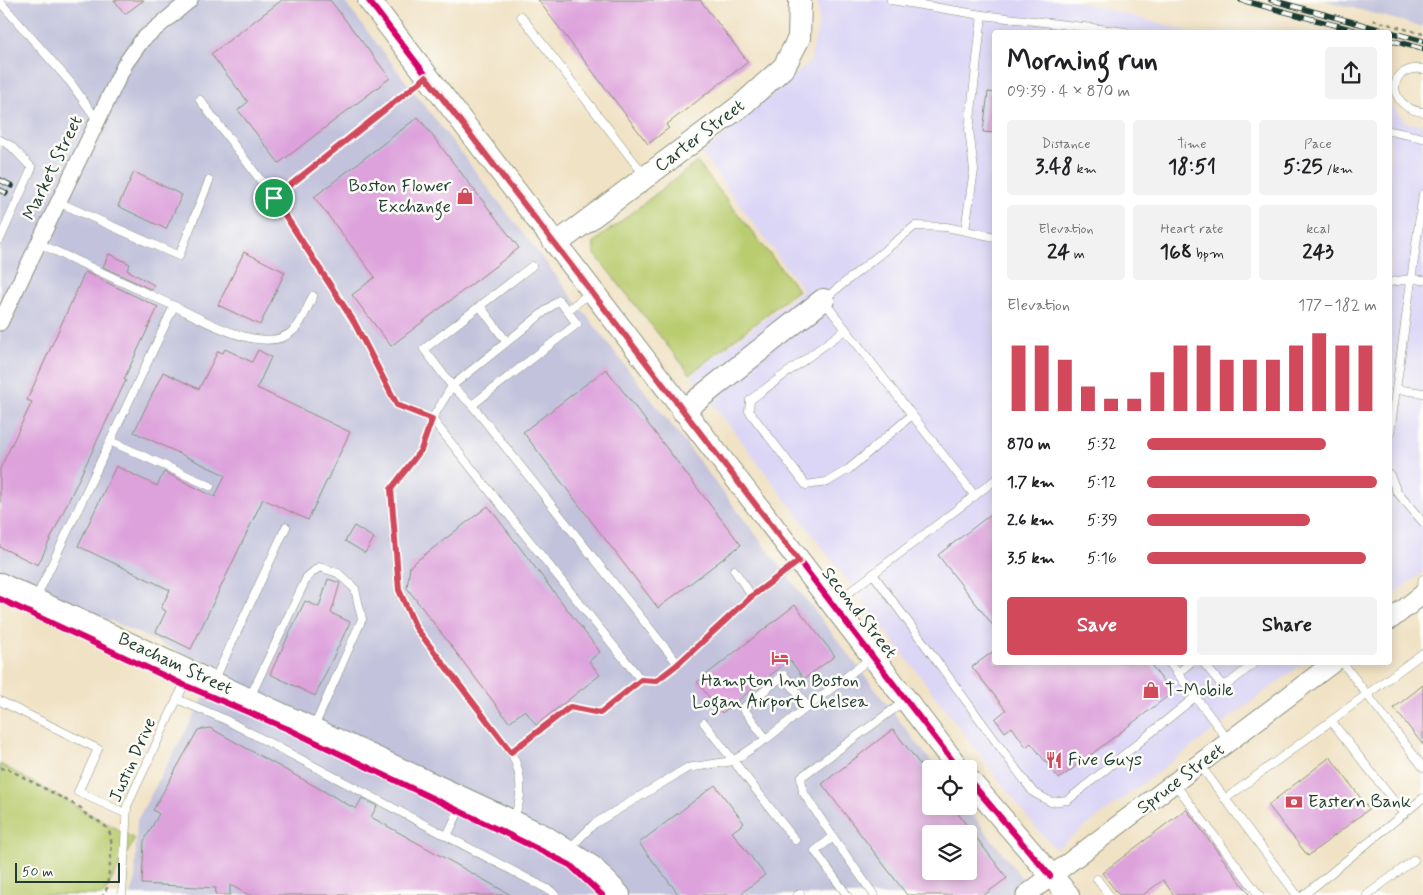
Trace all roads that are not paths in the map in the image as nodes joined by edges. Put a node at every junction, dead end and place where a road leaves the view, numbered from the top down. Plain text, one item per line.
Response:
1 (190, 0) edge
2 (369, 0) edge
3 (800, 0) edge
4 (891, 0) edge
5 (0, 2) edge
6 (982, 15) junction
7 (521, 16) dead end
8 (1109, 30) edge
9 (1423, 69) edge
10 (426, 77) junction
11 (1393, 97) edge
12 (200, 100) dead end
13 (1423, 112) edge
14 (100, 115) junction
15 (1392, 132) edge
16 (1423, 138) edge
17 (0, 140) edge
18 (646, 177) junction
19 (209, 181) dead end
20 (1423, 194) edge
21 (274, 198) junction
22 (58, 202) junction
23 (964, 230) junction
24 (992, 236) edge
25 (0, 239) edge
26 (38, 244) junction
27 (556, 244) junction
28 (1414, 254) junction
29 (1423, 254) edge
30 (532, 266) dead end
31 (1411, 279) junction
32 (1423, 280) edge
33 (1392, 282) edge
34 (592, 292) junction
35 (313, 296) dead end
36 (823, 300) junction
37 (174, 306) junction
38 (480, 306) junction
39 (567, 311) junction
40 (0, 323) edge
41 (845, 330) junction
42 (506, 341) junction
43 (452, 386) junction
44 (1396, 389) junction
45 (1423, 393) edge
46 (472, 405) junction
47 (683, 411) junction
48 (912, 415) junction
49 (1392, 418) edge
50 (432, 419) junction
51 (110, 441) junction
52 (992, 482) edge
53 (210, 486) dead end
54 (1394, 492) edge
55 (975, 496) junction
56 (1423, 522) edge
57 (286, 527) dead end
58 (799, 561) junction
59 (734, 570) dead end
60 (873, 574) junction
61 (1423, 579) edge
62 (0, 584) edge
63 (752, 596) junction
64 (1420, 596) edge
65 (35, 600) junction
66 (834, 605) junction
67 (1392, 618) edge
68 (1423, 653) edge
69 (873, 656) junction
70 (678, 664) junction
71 (1171, 665) edge
72 (1188, 665) edge
73 (1206, 665) edge
74 (1252, 665) edge
75 (1330, 665) edge
76 (1344, 665) edge
77 (190, 672) junction
78 (1178, 674) junction
79 (641, 680) junction
80 (214, 683) junction
81 (1368, 696) junction
82 (1195, 697) junction
83 (177, 699) junction
84 (249, 699) junction
85 (906, 699) junction
86 (0, 701) edge
87 (807, 706) junction
88 (1332, 722) junction
89 (704, 723) dead end
90 (313, 729) junction
91 (766, 739) junction
92 (1230, 743) junction
93 (511, 752) junction
94 (953, 760) edge
95 (734, 761) junction
96 (1200, 766) junction
97 (1423, 767) edge
98 (1175, 784) junction
99 (977, 789) edge
100 (1423, 798) edge
101 (464, 799) junction
102 (1225, 799) junction
103 (125, 813) junction
104 (1404, 814) junction
105 (512, 821) junction
106 (447, 836) junction
107 (833, 837) junction
108 (795, 840) dead end
109 (568, 850) junction
110 (1414, 860) dead end
111 (1050, 876) junction
112 (1097, 879) dead end
113 (122, 895) edge
114 (555, 895) edge
115 (619, 895) edge
116 (847, 895) edge
117 (874, 895) edge
118 (1026, 895) edge
119 (1068, 895) edge
120 (1109, 895) edge
121 (1259, 895) edge
122 (1297, 895) edge
123 (1304, 895) edge
124 (1367, 895) edge

1 - 14 street, Market Street
2 - 10 main road, Second Street
3 - 18 main road, Carter Street
4 - 6 lane
5 - 14 lane
6 - 8 lane
6 - 23 lane
7 - 18 lane
9 - 11 lane
10 - 21 lane
10 - 27 main road, Second Street
11 - 13 lane
12 - 21 lane
14 - 22 street, Market Street
15 - 16 lane
17 - 25 lane
18 - 27 main road, Carter Street
19 - 22 lane
20 - 28 lane
21 - 50 lane
22 - 26 street, Market Street
23 - 24 lane
23 - 36 lane
26 - 37 lane
26 - 40 street, Market Street
27 - 34 main road, Second Street
28 - 29 lane
28 - 31 lane
30 - 38 lane
31 - 32 lane
31 - 33 lane
31 - 44 lane
34 - 39 lane
34 - 47 main road, Second Street
35 - 37 lane
36 - 41 lane
36 - 47 main road
37 - 51 lane
38 - 42 lane
38 - 43 lane
39 - 42 lane
39 - 46 lane
41 - 48 lane
41 - 48 lane
42 - 43 lane
43 - 46 lane
43 - 50 lane
44 - 45 lane
44 - 49 lane
46 - 70 lane
47 - 58 main road, Second Street
48 - 55 lane
50 - 79 lane
50 - 93 lane
51 - 53 lane
51 - 65 lane
52 - 55 lane
54 - 56 lane
55 - 60 lane
57 - 80 lane
58 - 63 lane
58 - 66 main road, Second Street
59 - 63 lane
60 - 66 lane
60 - 82 lane
61 - 64 lane
62 - 65 main road, Beacham Street
63 - 70 lane
64 - 67 street
65 - 77 main road, Beacham Street
66 - 69 main road, Second Street
68 - 81 lane
69 - 85 main road, Second Street
69 - 87 lane
70 - 79 lane
71 - 78 lane
72 - 78 lane
73 - 74 lane
75 - 92 street, Spruce Street
76 - 81 lane
77 - 80 main road, Beacham Street
77 - 83 lane, Justin Drive
78 - 82 lane
79 - 93 lane
80 - 84 main road, Beacham Street
81 - 88 lane
81 - 97 lane
82 - 92 lane
83 - 103 lane, Justin Drive
83 - 106 lane
84 - 90 main road, Beacham Street
84 - 90 lane
85 - 94 main road, Second Street
85 - 107 lane
86 - 103 lane
87 - 91 lane
87 - 91 lane
88 - 102 lane
88 - 104 lane
89 - 95 lane
90 - 101 main road, Beacham Street
91 - 95 lane
92 - 96 street, Spruce Street
93 - 105 lane
95 - 108 lane
95 - 109 lane
96 - 98 street, Spruce Street
96 - 102 lane
98 - 111 street, Spruce Street
98 - 121 lane
99 - 111 main road
100 - 104 lane
101 - 105 main road, Beacham Street
101 - 106 lane
102 - 122 lane
103 - 113 lane, Justin Drive
104 - 123 lane
105 - 109 main road, Beacham Street
106 - 114 lane
107 - 116 lane
107 - 117 lane
109 - 115 main road, Beacham Street
110 - 124 lane
111 - 118 street, Spruce Street
111 - 119 main road
112 - 120 lane

